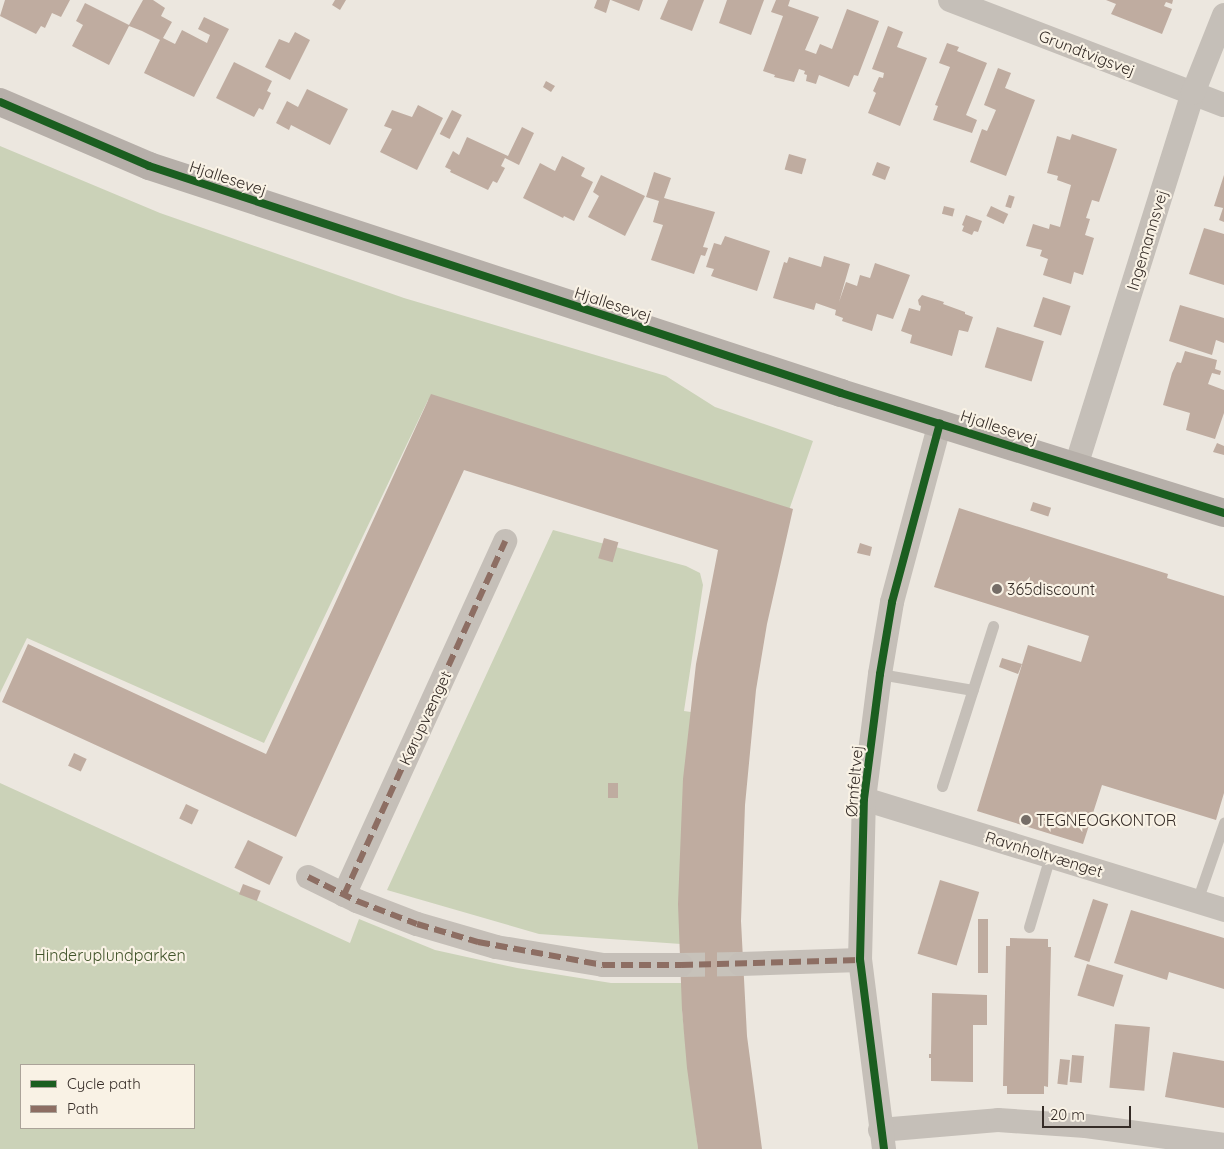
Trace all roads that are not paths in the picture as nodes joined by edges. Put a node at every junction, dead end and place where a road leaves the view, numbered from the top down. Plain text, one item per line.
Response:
1 (950, 0) edge
2 (1224, 15) edge
3 (1193, 93) junction
4 (0, 102) edge
5 (1224, 105) edge
6 (940, 423) junction
7 (1076, 466) junction
8 (1224, 513) edge
9 (505, 541) dead end
10 (993, 626) dead end
11 (880, 674) junction
12 (973, 690) junction
13 (942, 786) dead end
14 (864, 799) junction
15 (1224, 823) edge
16 (1050, 856) junction
17 (308, 877) dead end
18 (344, 894) junction
19 (1197, 901) junction
20 (1224, 910) edge
21 (1029, 926) dead end
22 (860, 960) junction
23 (740, 964) tunnel mouth
24 (681, 965) tunnel mouth
25 (882, 1140) edge
26 (1224, 1145) edge

1 - 3 street, Grundtvigsvej
2 - 3 street, Ingemannsvej
3 - 5 street, Grundtvigsvej
3 - 7 street, Ingemannsvej
4 - 6 main road, Hjallesevej
6 - 7 main road, Hjallesevej
6 - 11 street, Ørnfeltvej
7 - 8 main road, Hjallesevej
9 - 18 street, Kørupvænget
10 - 12 lane
11 - 12 lane
11 - 14 street, Ørnfeltvej
12 - 13 lane
14 - 16 street, Ravnholtvænget
14 - 22 street, Ørnfeltvej
15 - 19 lane
16 - 19 street, Ravnholtvænget
16 - 21 lane
17 - 18 street
18 - 24 street
19 - 20 street, Ravnholtvænget
22 - 23 street
22 - 25 street, Ørnfeltvej
25 - 26 street

